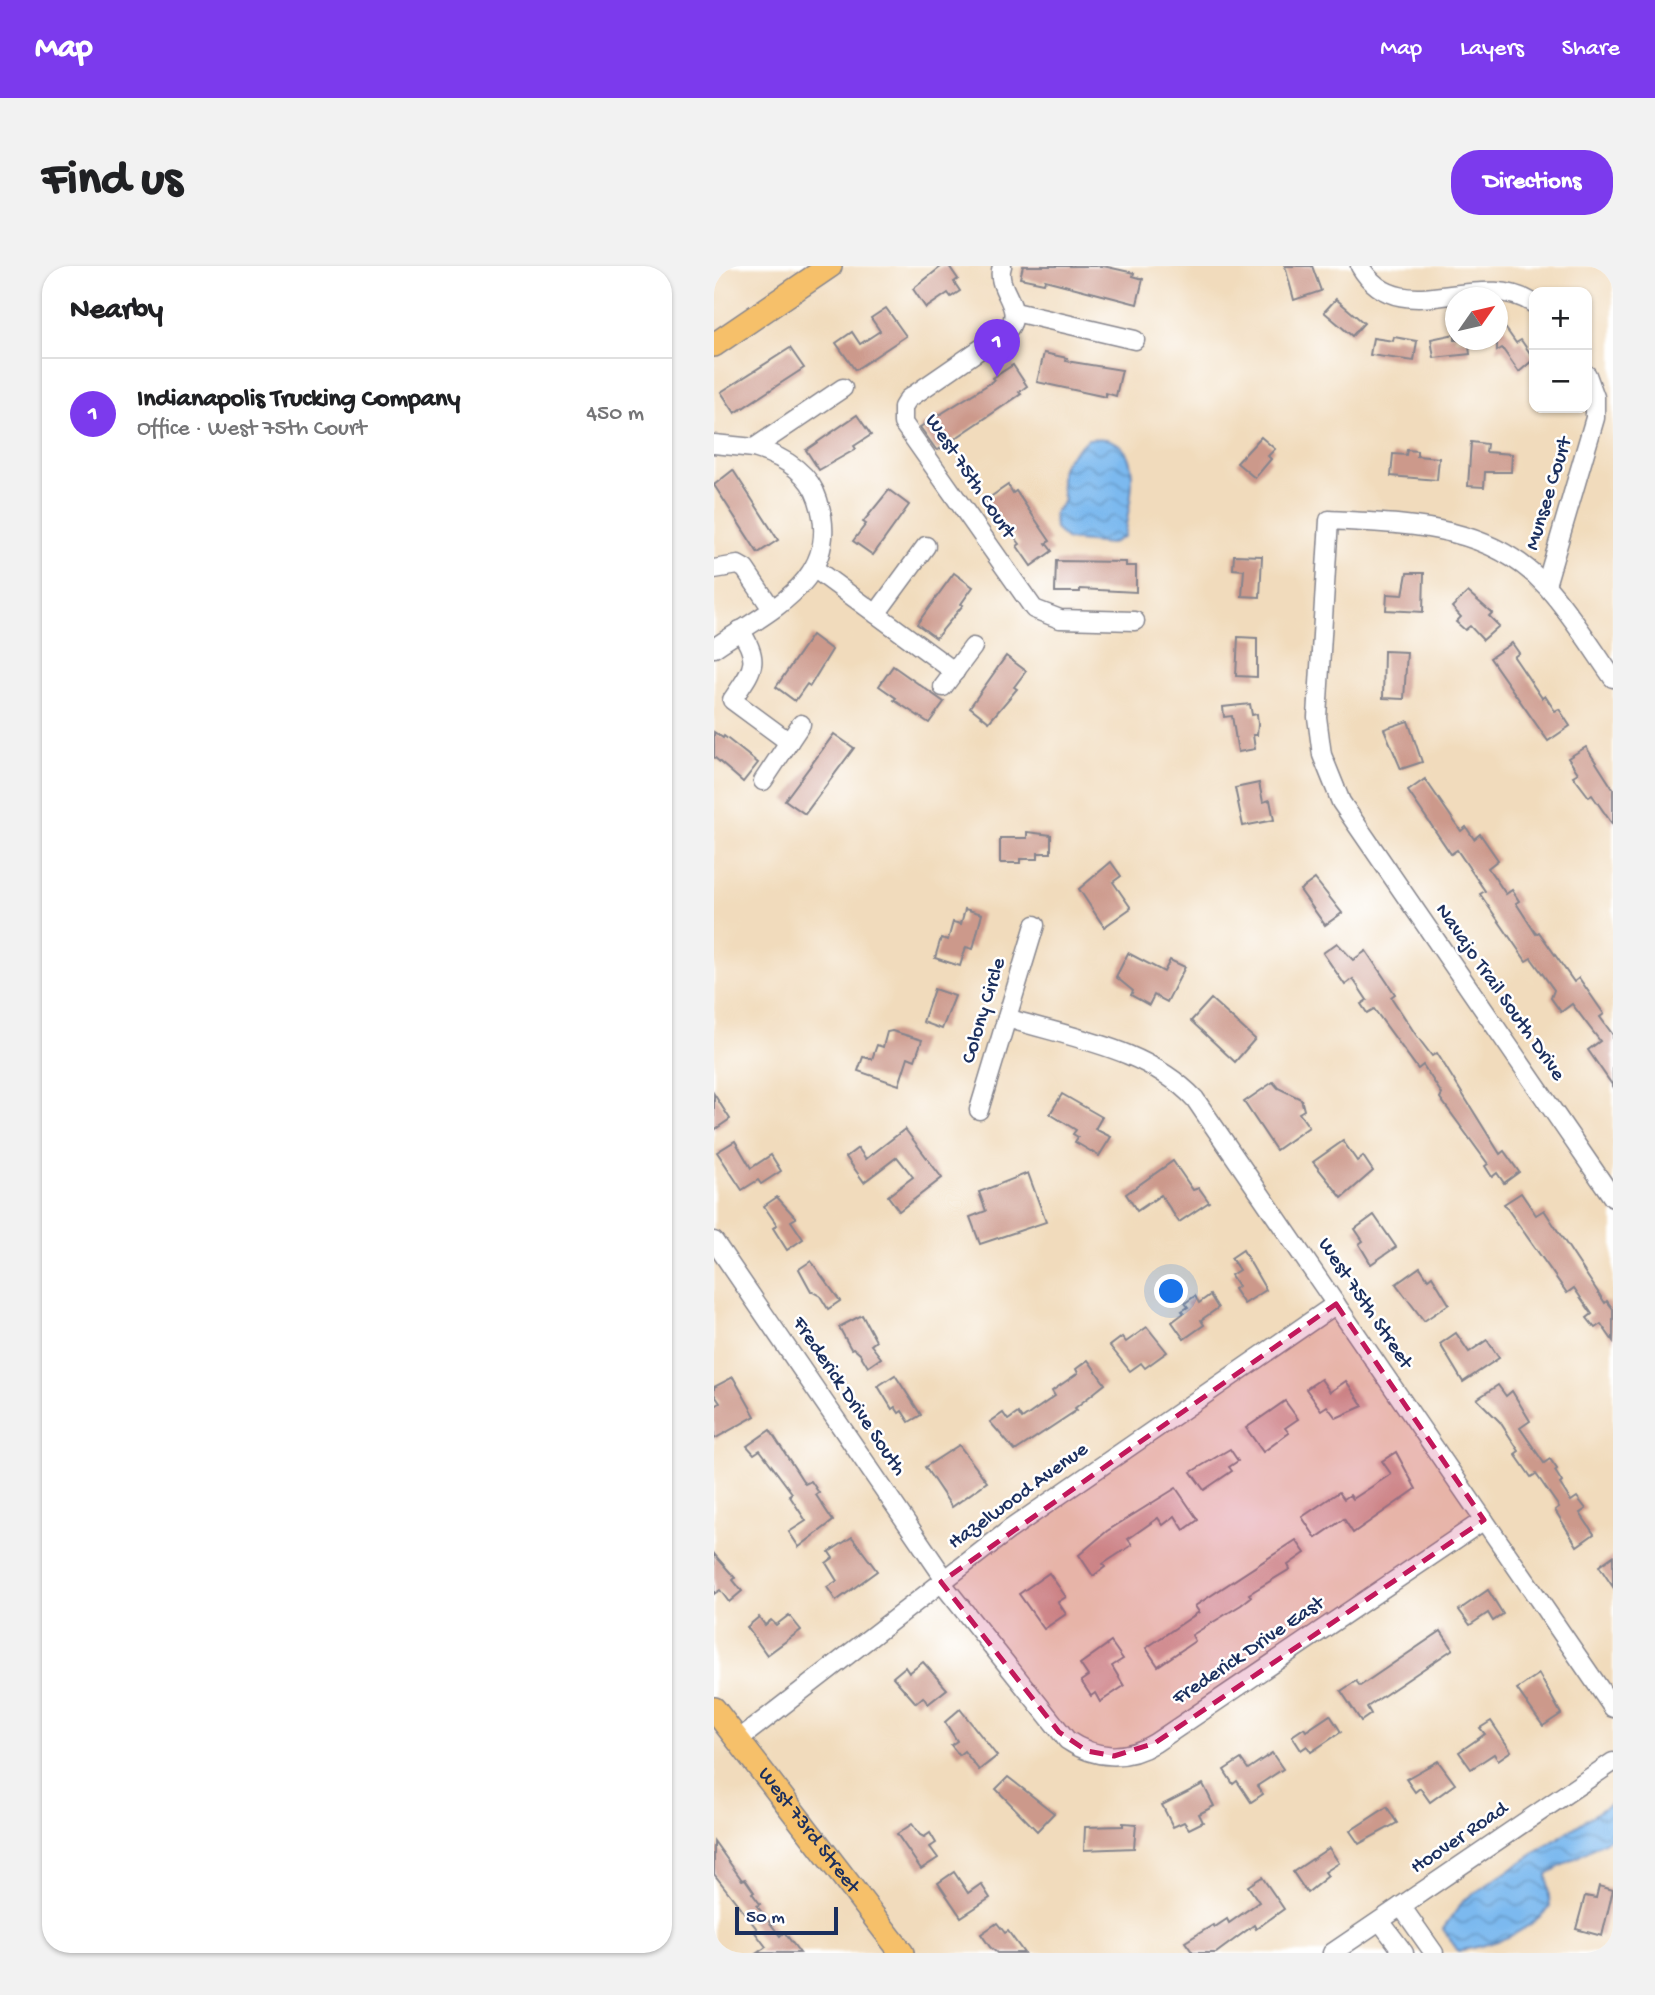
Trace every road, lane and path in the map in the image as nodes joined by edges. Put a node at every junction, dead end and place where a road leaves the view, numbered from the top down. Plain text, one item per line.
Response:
1 (830, 266) edge
2 (1002, 266) edge
3 (1360, 266) edge
4 (1529, 302) edge
5 (1015, 312) junction
6 (1135, 341) dead end
7 (714, 345) edge
8 (843, 387) dead end
9 (1592, 389) edge
10 (714, 444) edge
11 (754, 448) junction
12 (926, 547) dead end
13 (714, 569) edge
14 (815, 569) junction
15 (1546, 585) junction
16 (772, 609) junction
17 (876, 614) junction
18 (1135, 621) dead end
19 (740, 630) junction
20 (973, 647) dead end
21 (714, 648) edge
22 (955, 671) junction
23 (1613, 678) edge
24 (943, 687) dead end
25 (801, 724) dead end
26 (789, 742) junction
27 (763, 781) dead end
28 (1035, 925) dead end
29 (1007, 1018) junction
30 (979, 1110) dead end
31 (1613, 1198) edge
32 (714, 1241) edge
33 (1336, 1304) junction
34 (1484, 1520) junction
35 (943, 1580) junction
36 (1038, 1706) joint
37 (1613, 1708) edge
38 (714, 1709) edge
39 (738, 1740) junction
40 (1613, 1762) edge
41 (1401, 1906) junction
42 (1380, 1921) junction
43 (902, 1953) edge
44 (1332, 1953) edge
45 (1404, 1953) edge
46 (1434, 1953) edge

1 - 7 main road
2 - 5 street
3 - 4 street
5 - 6 street
5 - 18 street, West 75th Court
8 - 11 street
9 - 15 street, Munsee Court
10 - 11 street
11 - 14 street
12 - 17 street
13 - 16 street
14 - 16 street
14 - 17 street
15 - 23 street
15 - 31 street, Navajo Trail South Drive
16 - 19 street
17 - 22 street
19 - 21 street
19 - 26 street
20 - 22 street
22 - 24 street
25 - 26 street
26 - 27 street
28 - 29 street, Colony Circle
29 - 30 street, Colony Circle
29 - 33 street, West 75th Street
32 - 35 street, Frederick Drive South
33 - 34 street, West 75th Street
33 - 35 street, Hazelwood Avenue
34 - 36 street, Frederick Drive East
34 - 37 street, West 75th Street
35 - 36 street, Frederick Drive South
35 - 39 street, Hazelwood Avenue
38 - 39 main road, West 73rd Street
39 - 43 main road, West 73rd Street
40 - 41 street, Hoover Road
41 - 42 street, Hoover Road
41 - 46 street
42 - 44 street, Hoover Road
42 - 45 street

